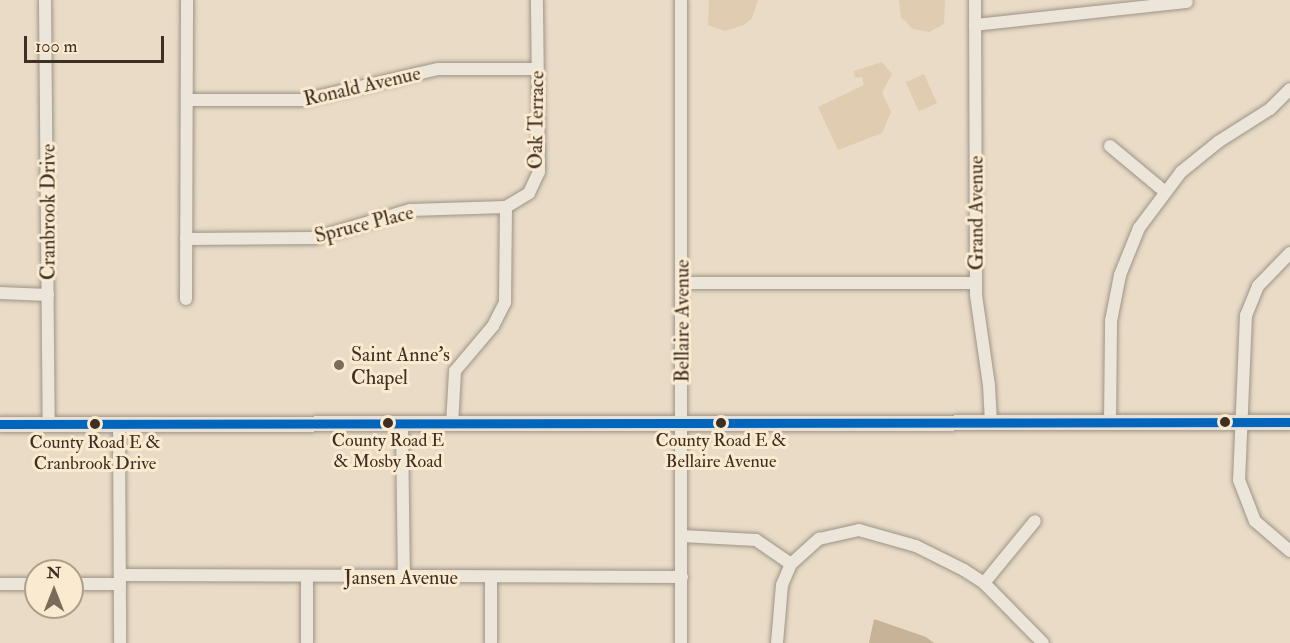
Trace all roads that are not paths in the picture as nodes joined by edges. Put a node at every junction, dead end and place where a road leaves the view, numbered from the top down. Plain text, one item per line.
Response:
1 (45, 0) edge
2 (187, 0) edge
3 (537, 0) edge
4 (681, 0) edge
5 (975, 0) edge
6 (1187, 2) dead end
7 (975, 25) junction
8 (537, 69) junction
9 (1290, 89) edge
10 (188, 100) junction
11 (1110, 146) dead end
12 (1164, 191) junction
13 (506, 207) junction
14 (186, 239) junction
15 (1290, 253) edge
16 (681, 283) junction
17 (976, 283) junction
18 (0, 293) edge
19 (48, 295) junction
20 (186, 299) dead end
21 (1290, 422) edge
22 (1110, 423) junction
23 (1242, 423) junction
24 (0, 424) edge
25 (49, 424) junction
26 (119, 424) junction
27 (402, 424) junction
28 (990, 424) junction
29 (452, 425) junction
30 (682, 426) junction
31 (1035, 520) dead end
32 (681, 536) junction
33 (1290, 551) edge
34 (791, 564) junction
35 (307, 577) junction
36 (404, 577) junction
37 (681, 577) junction
38 (491, 578) junction
39 (120, 580) junction
40 (84, 583) edge
41 (984, 583) junction
42 (0, 584) edge
43 (24, 584) edge
44 (120, 643) edge
45 (307, 643) edge
46 (491, 643) edge
47 (681, 643) edge
48 (777, 643) edge
49 (1043, 643) edge

1 - 19 street, Cranbrook Drive
2 - 10 street
3 - 8 street, Oak Terrace
4 - 16 street, Bellaire Avenue
5 - 7 street, Grand Avenue
6 - 7 street
7 - 17 street, Grand Avenue
8 - 10 street, Ronald Avenue
8 - 13 street, Oak Terrace
9 - 12 street
10 - 14 street
11 - 12 street
12 - 22 street
13 - 14 street, Spruce Place
13 - 29 street
14 - 20 street
15 - 23 street
16 - 17 street
16 - 30 street, Bellaire Avenue
17 - 28 street, Grand Avenue
18 - 19 street
19 - 25 street, Cranbrook Drive
21 - 23 main road
22 - 23 main road
22 - 28 main road
23 - 33 street
24 - 25 main road
25 - 26 main road
26 - 27 main road
26 - 39 street
27 - 29 main road
27 - 36 street
28 - 30 main road
29 - 30 main road
30 - 32 street, Bellaire Avenue
31 - 41 street
32 - 34 street
32 - 37 street, Bellaire Avenue
34 - 41 street
34 - 48 street
35 - 36 street, Jansen Avenue
35 - 39 street, Jansen Avenue
35 - 45 street
36 - 38 street, Jansen Avenue
37 - 38 street, Jansen Avenue
37 - 47 street, Bellaire Avenue
38 - 46 street
39 - 40 street, Jansen Avenue
39 - 44 street
41 - 49 street
42 - 43 street

